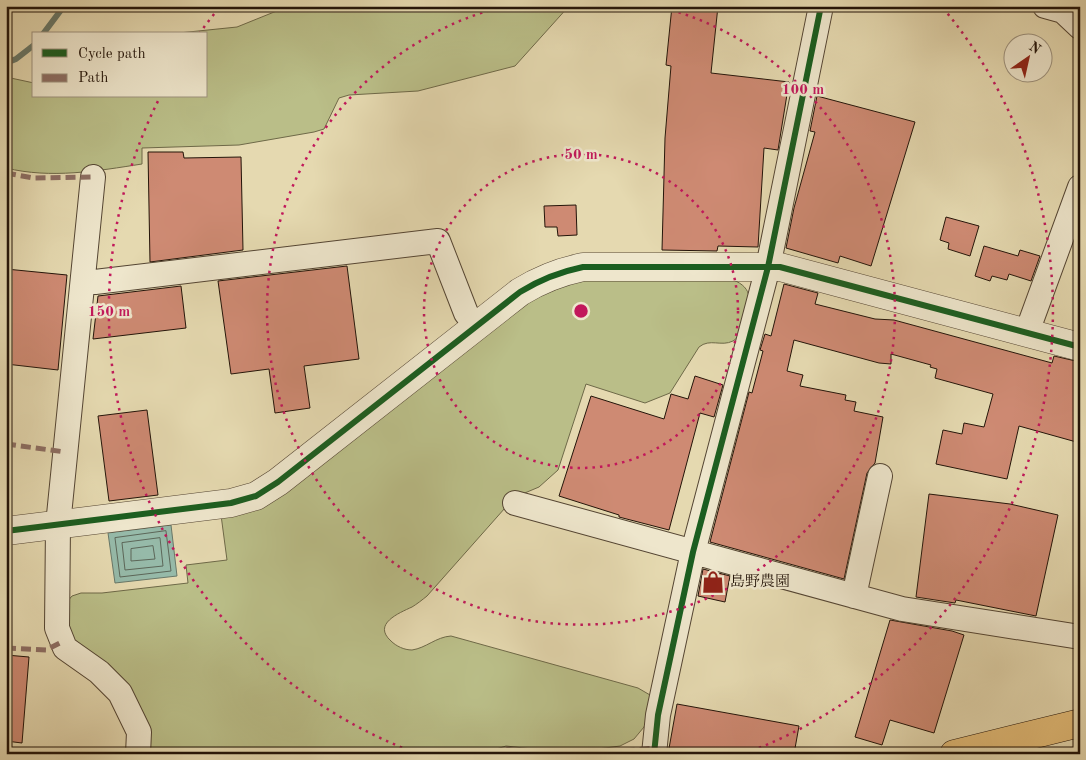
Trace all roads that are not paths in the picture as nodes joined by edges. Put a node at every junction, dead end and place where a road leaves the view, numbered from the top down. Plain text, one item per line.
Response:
1 (821, 6) edge
2 (1045, 6) edge
3 (1080, 27) edge
4 (93, 177) dead end
5 (1080, 187) edge
6 (768, 267) junction
7 (83, 280) junction
8 (476, 326) junction
9 (1028, 332) junction
10 (1080, 347) edge
11 (880, 476) dead end
12 (515, 503) dead end
13 (58, 525) junction
14 (6, 531) edge
15 (694, 552) junction
16 (854, 596) junction
17 (1080, 637) edge
18 (1080, 723) edge
19 (138, 754) edge
20 (654, 754) edge
21 (954, 754) edge

1 - 6 street
2 - 3 street
4 - 7 street
5 - 9 street
6 - 8 street
6 - 9 street
6 - 15 street
7 - 8 street
7 - 13 street
8 - 13 street
9 - 10 street
11 - 16 street
12 - 15 street
13 - 14 street
13 - 19 street
15 - 16 street
15 - 20 street
16 - 17 street
18 - 21 main road

